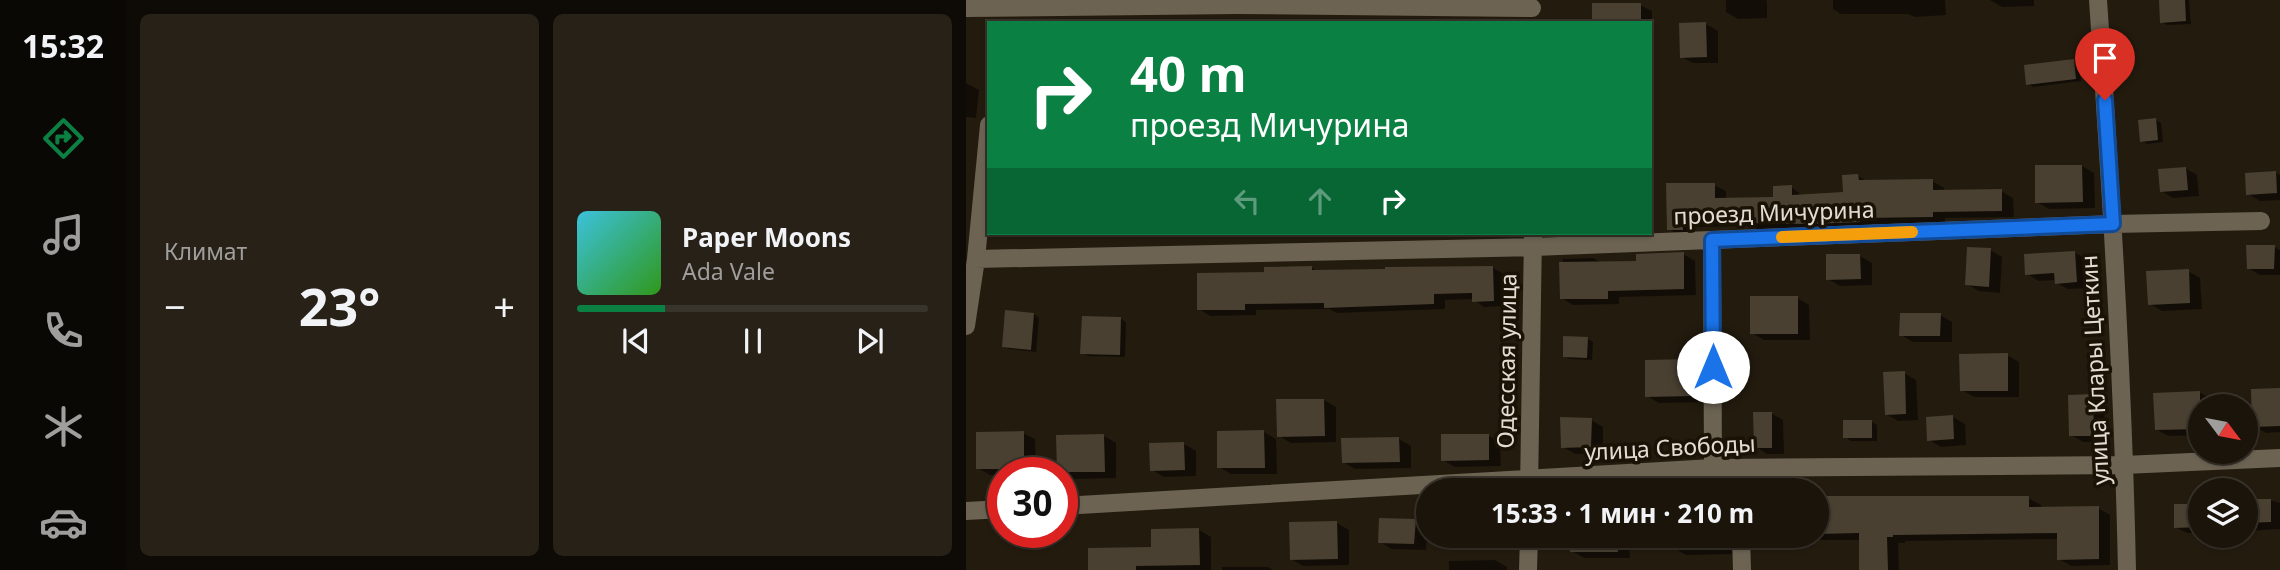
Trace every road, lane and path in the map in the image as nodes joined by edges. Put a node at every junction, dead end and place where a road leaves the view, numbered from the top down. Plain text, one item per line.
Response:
1 (2098, 0) edge
2 (1239, 3) edge
3 (966, 8) edge
4 (1000, 10) edge
5 (1533, 10) edge
6 (987, 146) edge
7 (2261, 221) dead end
8 (2113, 224) junction
9 (1534, 240) edge
10 (1712, 240) junction
11 (976, 260) junction
12 (966, 326) edge
13 (2280, 458) edge
14 (2124, 465) junction
15 (1713, 468) junction
16 (1738, 469) junction
17 (1528, 478) edge
18 (1604, 478) edge
19 (1738, 478) edge
20 (1416, 490) edge
21 (1078, 505) edge
22 (987, 510) edge
23 (966, 511) edge
24 (1528, 548) edge
25 (1741, 548) edge
26 (1528, 570) edge
27 (1742, 570) edge
28 (2127, 570) edge

1 - 8 street, улица Клары Цеткин
2 - 4 street
2 - 5 street
3 - 4 street
6 - 11 street
7 - 8 street, проезд Мичурина
8 - 10 street, проезд Мичурина
8 - 14 street, улица Клары Цеткин
9 - 10 street, проезд Мичурина
9 - 11 street, проезд Мичурина
9 - 17 street, Одесская улица
10 - 15 street
11 - 12 street
13 - 14 street, улица Свободы
14 - 16 street, улица Свободы
14 - 28 street, улица Клары Цеткин
15 - 16 street, улица Свободы
15 - 18 street, улица Свободы
16 - 19 street
20 - 21 street, улица Свободы
22 - 23 street
24 - 26 street
25 - 27 street

